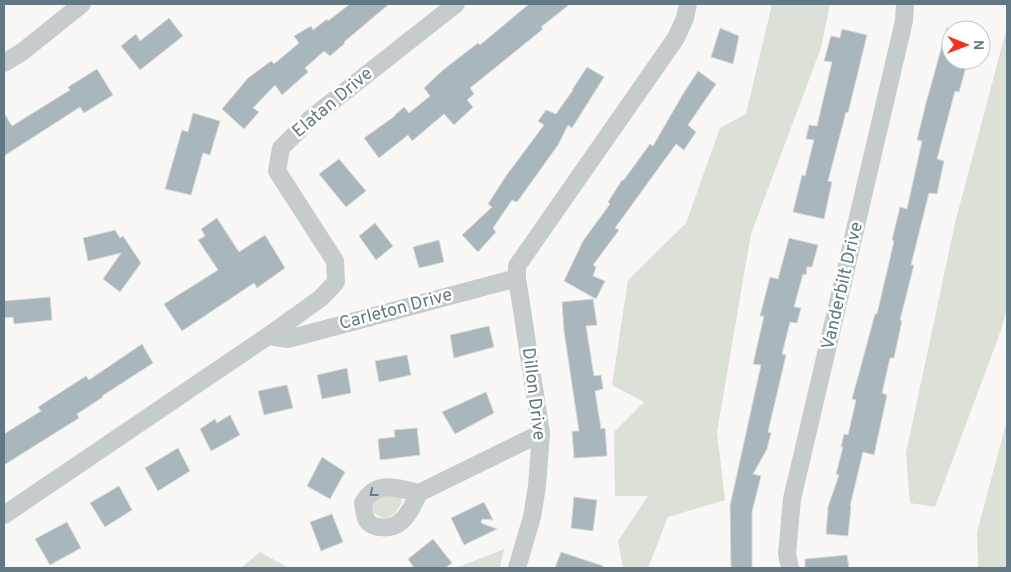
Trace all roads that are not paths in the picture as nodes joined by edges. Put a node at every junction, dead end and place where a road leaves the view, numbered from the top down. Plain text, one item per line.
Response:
1 (82, 4) edge
2 (456, 4) edge
3 (688, 4) edge
4 (905, 4) edge
5 (4, 63) edge
6 (517, 278) junction
7 (268, 336) junction
8 (540, 433) junction
9 (419, 493) dead end
10 (4, 515) edge
11 (517, 568) edge
12 (790, 568) edge

1 - 5 street
2 - 7 street, Elatan Drive
3 - 6 street
4 - 12 street, Vanderbilt Drive
6 - 7 street, Carleton Drive
6 - 8 street, Dillon Drive
7 - 10 street
8 - 9 street
8 - 11 street, Dillon Drive

